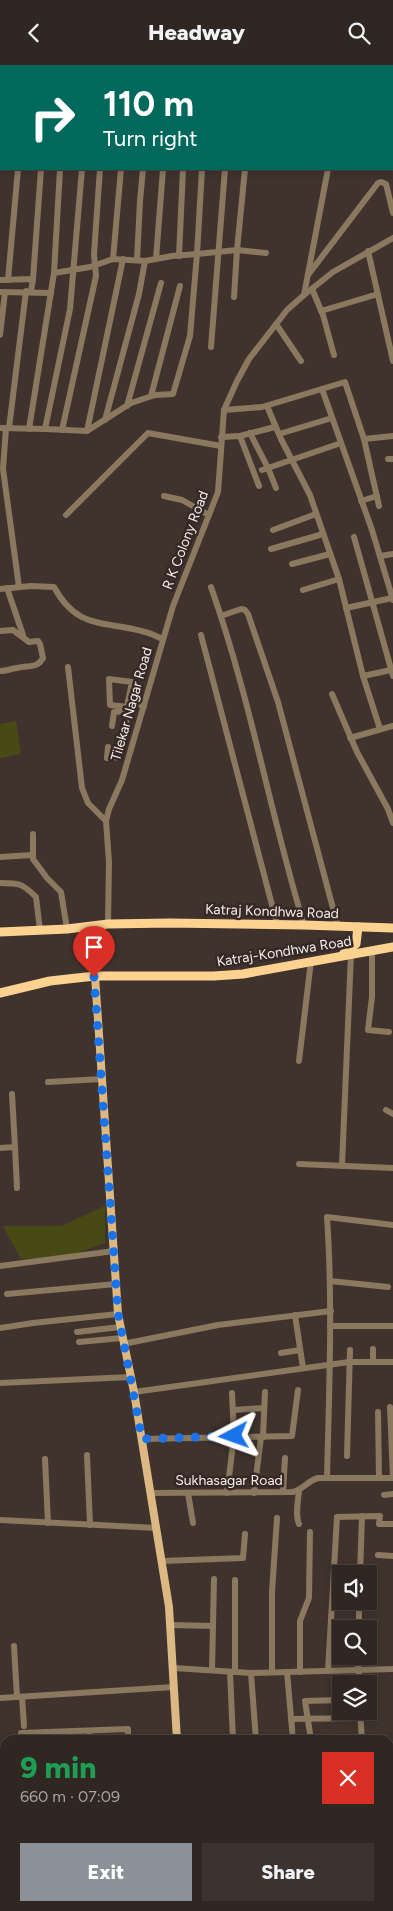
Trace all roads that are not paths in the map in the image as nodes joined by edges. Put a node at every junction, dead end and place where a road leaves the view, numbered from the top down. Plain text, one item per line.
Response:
1 (18, 170) edge
2 (41, 170) edge
3 (60, 170) edge
4 (82, 170) edge
5 (100, 170) edge
6 (121, 170) edge
7 (143, 170) edge
8 (163, 170) edge
9 (182, 170) edge
10 (202, 170) edge
11 (225, 170) edge
12 (245, 170) edge
13 (328, 170) edge
14 (393, 213) edge
15 (393, 238) edge
16 (237, 250) junction
17 (218, 251) junction
18 (368, 251) junction
19 (266, 253) dead end
20 (197, 254) junction
21 (178, 256) junction
22 (113, 259) junction
23 (123, 259) junction
24 (156, 259) junction
25 (138, 260) junction
26 (145, 261) junction
27 (96, 265) junction
28 (73, 271) junction
29 (54, 273) junction
30 (308, 275) junction
31 (33, 279) junction
32 (0, 280) edge
33 (8, 280) junction
34 (161, 283) dead end
35 (180, 286) dead end
36 (312, 289) junction
37 (28, 291) junction
38 (3, 292) edge
39 (51, 293) junction
40 (378, 294) junction
41 (304, 295) junction
42 (234, 297) dead end
43 (321, 311) junction
44 (276, 324) junction
45 (0, 335) edge
46 (211, 347) dead end
47 (334, 355) dead end
48 (301, 361) dead end
49 (393, 361) edge
50 (322, 389) junction
51 (151, 396) junction
52 (127, 406) junction
53 (267, 406) junction
54 (224, 410) junction
55 (332, 418) junction
56 (105, 419) junction
57 (275, 427) junction
58 (5, 428) edge
59 (29, 429) junction
60 (45, 429) junction
61 (62, 430) junction
62 (87, 431) junction
63 (250, 433) junction
64 (278, 434) junction
65 (240, 436) junction
66 (393, 436) edge
67 (221, 437) junction
68 (364, 439) junction
69 (341, 443) junction
70 (221, 446) junction
71 (291, 460) junction
72 (265, 469) junction
73 (258, 486) dead end
74 (276, 488) dead end
75 (164, 496) dead end
76 (377, 496) junction
77 (361, 501) junction
78 (379, 506) dead end
79 (316, 514) junction
80 (66, 515) dead end
81 (209, 515) junction
82 (273, 530) dead end
83 (323, 534) junction
84 (354, 537) dead end
85 (271, 549) dead end
86 (330, 554) junction
87 (393, 554) edge
88 (380, 556) junction
89 (292, 564) dead end
90 (339, 579) junction
91 (19, 587) junction
92 (211, 587) dead end
93 (3, 589) edge
94 (303, 590) dead end
95 (393, 599) edge
96 (372, 603) junction
97 (346, 608) junction
98 (222, 616) junction
99 (0, 631) edge
100 (23, 635) dead end
101 (201, 635) dead end
102 (163, 639) junction
103 (68, 667) dead end
104 (0, 671) edge
105 (392, 673) edge
106 (363, 676) junction
107 (332, 694) dead end
108 (128, 701) junction
109 (144, 706) junction
110 (393, 725) edge
111 (112, 726) dead end
112 (380, 729) junction
113 (124, 735) junction
114 (135, 737) junction
115 (350, 738) junction
116 (108, 747) dead end
117 (390, 809) edge
118 (106, 821) junction
119 (393, 823) edge
120 (33, 834) dead end
121 (33, 855) junction
122 (0, 857) edge
123 (0, 883) edge
124 (108, 924) junction
125 (276, 924) junction
126 (304, 925) junction
127 (338, 927) junction
128 (358, 927) junction
129 (393, 928) edge
130 (67, 929) junction
131 (40, 930) junction
132 (0, 932) edge
133 (393, 947) edge
134 (372, 950) junction
135 (346, 955) junction
136 (311, 961) junction
137 (94, 977) junction
138 (0, 993) edge
139 (389, 1032) dead end
140 (300, 1061) dead end
141 (102, 1079) junction
142 (48, 1082) dead end
143 (12, 1094) dead end
144 (386, 1110) dead end
145 (393, 1114) edge
146 (15, 1147) junction
147 (0, 1148) edge
148 (299, 1164) dead end
149 (342, 1166) junction
150 (393, 1168) edge
151 (17, 1188) dead end
152 (393, 1225) edge
153 (114, 1251) junction
154 (0, 1266) edge
155 (330, 1281) junction
156 (116, 1284) junction
157 (388, 1287) dead end
158 (7, 1294) dead end
159 (331, 1311) junction
160 (118, 1313) junction
161 (295, 1315) junction
162 (330, 1326) junction
163 (393, 1326) edge
164 (120, 1327) junction
165 (0, 1328) edge
166 (77, 1332) dead end
167 (123, 1341) junction
168 (79, 1342) dead end
169 (373, 1349) dead end
170 (300, 1350) junction
171 (350, 1350) dead end
172 (281, 1353) dead end
173 (374, 1361) junction
174 (349, 1362) junction
175 (393, 1362) edge
176 (329, 1364) junction
177 (303, 1368) junction
178 (131, 1377) junction
179 (0, 1383) edge
180 (298, 1390) dead end
181 (134, 1392) junction
182 (232, 1393) dead end
183 (265, 1393) dead end
184 (390, 1407) dead end
185 (264, 1408) junction
186 (233, 1410) junction
187 (378, 1413) dead end
188 (234, 1436) junction
189 (262, 1437) junction
190 (142, 1439) junction
191 (87, 1455) dead end
192 (347, 1456) dead end
193 (285, 1458) dead end
194 (45, 1459) dead end
195 (328, 1478) junction
196 (379, 1478) junction
197 (393, 1478) edge
198 (299, 1491) junction
199 (283, 1492) junction
200 (151, 1493) junction
201 (188, 1493) junction
202 (227, 1493) junction
203 (254, 1493) junction
204 (384, 1495) dead end
205 (393, 1495) edge
206 (362, 1516) junction
207 (277, 1518) dead end
208 (0, 1520) edge
209 (48, 1523) junction
210 (194, 1523) dead end
211 (299, 1524) dead end
212 (393, 1524) edge
213 (90, 1525) junction
214 (157, 1528) junction
215 (310, 1532) dead end
216 (245, 1534) dead end
217 (378, 1555) dead end
218 (393, 1556) edge
219 (162, 1561) junction
220 (360, 1565) edge
221 (214, 1579) dead end
222 (236, 1580) dead end
223 (171, 1625) junction
224 (213, 1626) junction
225 (14, 1647) dead end
226 (358, 1665) edge
227 (174, 1669) junction
228 (393, 1669) edge
229 (212, 1670) junction
230 (358, 1670) junction
231 (328, 1671) junction
232 (233, 1672) junction
233 (272, 1672) junction
234 (287, 1672) junction
235 (300, 1672) junction
236 (251, 1673) junction
237 (358, 1675) edge
238 (174, 1687) junction
239 (20, 1697) junction
240 (0, 1698) edge
241 (332, 1700) edge
242 (332, 1717) edge
243 (291, 1719) junction
244 (307, 1719) junction
245 (361, 1720) edge
246 (24, 1726) dead end
247 (89, 1731) junction
248 (56, 1732) joint
249 (21, 1735) edge
250 (89, 1735) edge
251 (128, 1735) edge
252 (177, 1735) edge
253 (234, 1735) edge
254 (256, 1735) edge
255 (293, 1735) edge
256 (310, 1735) edge
257 (363, 1735) edge

1 - 33 street
2 - 31 street
3 - 29 street
4 - 28 street
5 - 27 street
6 - 22 street
7 - 25 street
8 - 24 street
9 - 21 street
10 - 20 street
11 - 17 street
12 - 16 street
13 - 30 street
14 - 30 street
15 - 18 street, R K Colony Road
16 - 17 street
16 - 19 street
16 - 42 street
17 - 20 street
17 - 46 street
18 - 36 street, R K Colony Road
18 - 40 street
20 - 21 street
20 - 51 street
21 - 24 street
22 - 23 street
22 - 27 street
23 - 25 street
23 - 62 street
24 - 26 street
25 - 26 street
26 - 56 street
27 - 28 street
27 - 61 street
28 - 29 street
28 - 60 street
29 - 39 street
30 - 41 street
31 - 33 street
31 - 37 street
32 - 33 street
34 - 52 street
35 - 51 street
36 - 41 street, R K Colony Road
36 - 43 street
37 - 38 street
37 - 39 street
37 - 58 street
38 - 45 street
39 - 59 street
40 - 43 street
40 - 49 street
41 - 44 street, R K Colony Road
43 - 47 street
44 - 48 street
44 - 54 street, R K Colony Road
50 - 53 street
50 - 55 street
50 - 68 street
51 - 52 street
52 - 56 street
53 - 54 street
53 - 57 street
54 - 67 street, R K Colony Road
55 - 64 street
55 - 69 street
56 - 62 street
57 - 63 street
57 - 64 street
58 - 59 street
58 - 91 street
59 - 60 street
60 - 61 street
61 - 62 street
63 - 65 street
63 - 72 street
64 - 71 street
65 - 67 street
65 - 73 street
66 - 68 street
67 - 70 street, R K Colony Road
68 - 76 street
69 - 71 street
69 - 77 street
70 - 80 street
70 - 81 street, R K Colony Road
71 - 72 street
71 - 79 street
72 - 74 street
75 - 81 street
76 - 77 street
76 - 78 street
77 - 88 street
79 - 82 street
79 - 83 street
81 - 102 street, R K Colony Road
83 - 85 street
83 - 86 street
84 - 96 street
86 - 89 street
86 - 90 street
87 - 88 street
88 - 95 street
90 - 94 street
90 - 97 street
91 - 93 street, Tilekar Nagar Road
91 - 102 street, Tilekar Nagar Road
92 - 98 street
93 - 100 street
95 - 96 street
96 - 97 street
96 - 105 street
97 - 106 street
98 - 126 street
98 - 127 street
99 - 104 street
101 - 125 street
102 - 109 street, Tilekar Nagar Road
103 - 118 street
105 - 106 street
106 - 112 street
107 - 115 street
108 - 108 street
108 - 109 street
109 - 114 street, Tilekar Nagar Road
110 - 112 street
111 - 113 street
112 - 115 street
113 - 114 street
113 - 116 street
114 - 118 street, Tilekar Nagar Road
115 - 117 street
117 - 119 street
118 - 124 street, Tilekar Nagar Road
120 - 121 street
121 - 122 street
121 - 130 street
123 - 131 street
124 - 125 highway, Katraj Kondhwa Road
124 - 130 highway, Katraj Kondhwa Road
125 - 126 highway, Katraj Kondhwa Road
126 - 127 highway, Katraj Kondhwa Road
127 - 128 highway, Katraj Kondhwa Road
128 - 129 highway, Katraj Kondhwa Road
128 - 135 highway
130 - 131 highway, Katraj Kondhwa Road
131 - 132 highway, Katraj Kondhwa Road
133 - 134 highway, Katraj-Kondhwa Road
134 - 135 highway, Katraj-Kondhwa Road
134 - 139 street
135 - 136 highway, Katraj-Kondhwa Road
135 - 149 street
136 - 137 highway, Katraj-Kondhwa Road
136 - 140 street
137 - 138 highway, Katraj-Kondhwa Road
137 - 141 main road
141 - 142 street
141 - 153 main road
143 - 146 street
144 - 145 street
146 - 147 street
146 - 151 street
148 - 149 street
149 - 150 street
152 - 155 street
153 - 154 street
153 - 156 main road
155 - 157 street
155 - 159 street
156 - 158 street
156 - 160 main road
159 - 161 street
159 - 162 street
160 - 164 main road
160 - 165 street
161 - 167 street
161 - 170 street
162 - 163 street
162 - 176 street
164 - 166 street
164 - 167 main road
167 - 168 street
167 - 178 main road
169 - 173 street
170 - 172 street
170 - 177 street
171 - 174 street
173 - 174 street
173 - 175 street
174 - 176 street
174 - 192 street
176 - 177 street
176 - 195 street
177 - 181 street
178 - 179 street
178 - 181 main road
180 - 189 street
181 - 190 main road
182 - 186 street
183 - 185 street
184 - 197 street
185 - 186 street
185 - 189 street
186 - 188 street
187 - 196 street
188 - 189 street
188 - 190 street
188 - 202 street
189 - 203 street
190 - 200 main road
191 - 213 street
193 - 199 street
194 - 209 street
195 - 196 street, Sukhasagar Road
195 - 198 street, Sukhasagar Road
196 - 197 street, Sukhasagar Road
198 - 199 street, Sukhasagar Road
198 - 211 street
199 - 203 street, Sukhasagar Road
200 - 201 street, Sukhasagar Road
200 - 214 main road
201 - 202 street, Sukhasagar Road
201 - 210 street
202 - 203 street, Sukhasagar Road
204 - 205 street
206 - 212 street
206 - 220 street
206 - 231 street
207 - 233 street
208 - 209 street
209 - 213 street
213 - 214 street
214 - 219 main road
215 - 235 street
216 - 219 street
217 - 218 street
219 - 223 main road
221 - 224 street
222 - 232 street
223 - 224 street
223 - 227 main road
224 - 229 street
225 - 239 street
226 - 230 street
227 - 229 street
227 - 238 main road
228 - 230 street
229 - 232 street
230 - 231 street
230 - 237 street
231 - 235 street
232 - 236 street
232 - 253 street
233 - 234 street
233 - 236 street
234 - 235 street
234 - 243 street
236 - 254 street
238 - 239 street
238 - 252 main road
239 - 240 street
239 - 246 street
241 - 244 street
242 - 244 street
243 - 244 street
243 - 255 street
244 - 256 street
245 - 257 street
247 - 248 street
247 - 250 street
247 - 251 street
248 - 249 street

